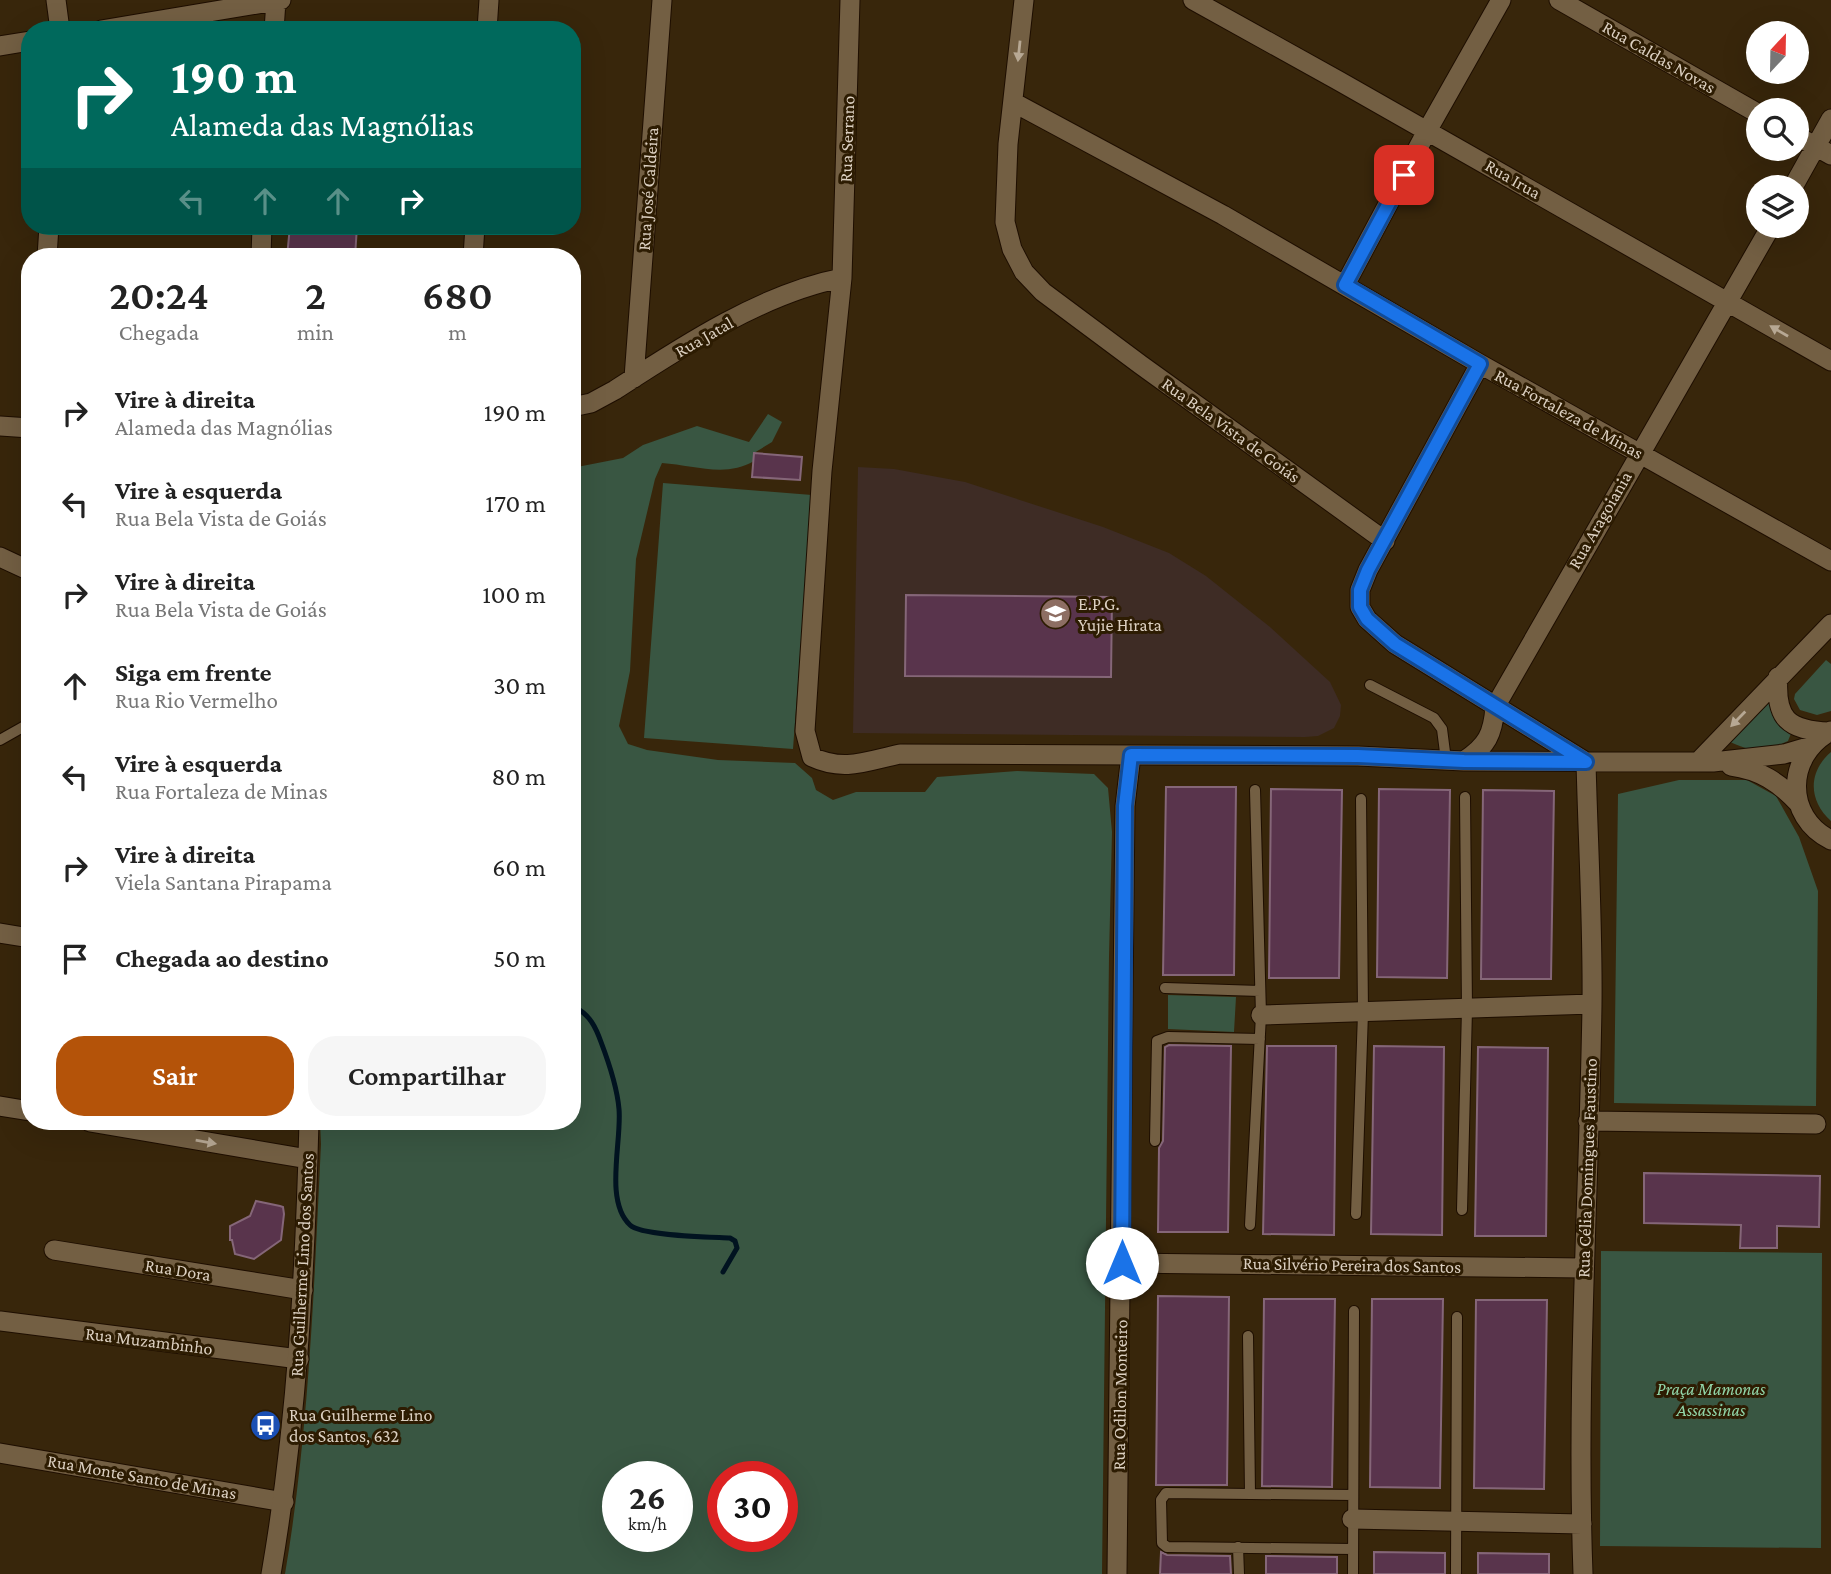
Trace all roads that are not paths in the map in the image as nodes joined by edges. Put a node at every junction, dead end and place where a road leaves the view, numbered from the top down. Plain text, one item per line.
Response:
1 (56, 0) edge
2 (489, 0) edge
3 (662, 0) edge
4 (850, 0) edge
5 (1024, 0) edge
6 (1193, 0) edge
7 (1501, 0) edge
8 (1559, 0) edge
9 (278, 1) edge
10 (59, 21) edge
11 (156, 21) edge
12 (275, 21) edge
13 (488, 21) edge
14 (21, 42) edge
15 (0, 46) edge
16 (1013, 102) junction
17 (1746, 107) edge
18 (1831, 119) edge
19 (1427, 131) junction
20 (1823, 150) edge
21 (1803, 175) edge
22 (1764, 238) edge
23 (842, 278) junction
24 (1345, 285) junction
25 (1728, 302) junction
26 (1831, 361) edge
27 (1480, 364) junction
28 (634, 378) junction
29 (581, 405) edge
30 (0, 426) edge
31 (21, 427) edge
32 (1638, 453) junction
33 (1385, 541) junction
34 (0, 557) edge
35 (1831, 561) edge
36 (21, 567) edge
37 (1831, 624) edge
38 (1778, 677) junction
39 (1370, 685) dead end
40 (1495, 707) junction
41 (21, 728) edge
42 (1830, 732) edge
43 (0, 740) edge
44 (1811, 746) junction
45 (1131, 755) junction
46 (1455, 760) junction
47 (1586, 762) junction
48 (1706, 762) junction
49 (1255, 790) dead end
50 (1465, 797) dead end
51 (1361, 799) dead end
52 (1798, 803) junction
53 (1827, 838) edge
54 (1831, 857) edge
55 (0, 933) edge
56 (21, 936) edge
57 (1166, 988) dead end
58 (1260, 991) junction
59 (1592, 1004) junction
60 (1467, 1009) junction
61 (1363, 1013) junction
62 (1261, 1015) junction
63 (1260, 1039) junction
64 (0, 1106) edge
65 (21, 1110) edge
66 (1588, 1122) junction
67 (1816, 1124) dead end
68 (137, 1130) edge
69 (309, 1130) edge
70 (1155, 1140) dead end
71 (308, 1159) junction
72 (1462, 1210) dead end
73 (1356, 1214) dead end
74 (1250, 1225) dead end
75 (54, 1250) dead end
76 (1122, 1263) junction
77 (1583, 1268) junction
78 (303, 1290) junction
79 (1354, 1311) dead end
80 (1457, 1317) dead end
81 (0, 1321) edge
82 (1248, 1336) dead end
83 (299, 1359) junction
84 (0, 1453) edge
85 (1250, 1494) junction
86 (1353, 1495) junction
87 (284, 1502) junction
88 (1352, 1519) junction
89 (1456, 1521) junction
90 (1581, 1524) junction
91 (1238, 1547) junction
92 (1353, 1549) junction
93 (271, 1574) edge
94 (1117, 1574) edge
95 (1238, 1574) edge
96 (1353, 1574) edge
97 (1456, 1574) edge
98 (1583, 1574) edge

1 - 10 street
2 - 13 street
3 - 28 street, Rua José Caldeira
4 - 23 street, Rua Serrano
5 -> 16 street, Rua Bela Vista de Goiás
6 - 19 street, Rua Irua
7 - 19 street
8 - 17 street, Rua Caldas Novas
9 - 11 street
9 - 12 street
14 - 15 street
16 - 24 street, Rua Fortaleza de Minas
16 - 33 street, Rua Bela Vista de Goiás
18 - 20 street
19 - 24 street
19 - 25 street, Rua Irua
20 - 21 street
22 - 25 street, Rua Aragoiania
23 - 28 street, Rua Jatal
23 - 45 street, Rua Serrano
24 - 27 street, Rua Fortaleza de Minas
26 -> 25 street, Rua Irua
25 - 32 street, Rua Aragoiania
27 - 32 street, Rua Fortaleza de Minas
27 - 33 street
28 - 29 street, Rua Jatal
30 - 31 street
32 - 35 street, Rua Fortaleza de Minas
32 - 40 street, Rua Aragoiania
33 - 40 street
34 - 36 street
37 - 38 street
38 - 42 street
38 -> 48 street
39 - 46 lane
40 - 46 street, Rua Aragoiania
40 - 47 street
41 - 43 lane
42 - 44 street
44 - 48 street
44 - 52 street
45 - 46 street
45 - 76 street, Rua Odilon Monteiro
46 - 47 street
47 - 48 street
47 - 59 street, Rua Célia Domingues Faustino
48 - 52 street
49 - 58 lane
50 - 60 lane
51 - 61 lane
52 - 53 street
53 - 54 street
55 - 56 street
57 - 58 lane
58 - 62 lane
59 - 60 street
59 - 66 street, Rua Célia Domingues Faustino
60 - 61 street
60 - 72 lane
61 - 62 street
61 - 73 lane
62 - 63 lane
63 - 70 lane
63 - 74 lane
64 - 65 street
66 - 67 street
66 - 77 street, Rua Célia Domingues Faustino
68 -> 71 street
69 - 71 street, Rua Guilherme Lino dos Santos
71 - 78 street, Rua Guilherme Lino dos Santos
75 - 78 street, Rua Dora
76 - 77 street, Rua Silvério Pereira dos Santos
76 - 94 street, Rua Odilon Monteiro
77 - 90 street, Rua Célia Domingues Faustino
78 - 83 street, Rua Guilherme Lino dos Santos
79 - 86 lane
80 - 89 lane
81 - 83 street, Rua Muzambinho
82 - 85 lane
83 - 87 street, Rua Guilherme Lino dos Santos
84 - 87 street, Rua Monte Santo de Minas
85 - 86 lane
85 - 91 lane
86 - 88 lane
87 - 93 street, Rua Guilherme Lino dos Santos
88 - 89 street
88 - 92 lane
89 - 90 street
89 - 97 lane
90 - 98 street, Rua Célia Domingues Faustino
91 - 92 lane
91 - 95 lane
92 - 96 lane

